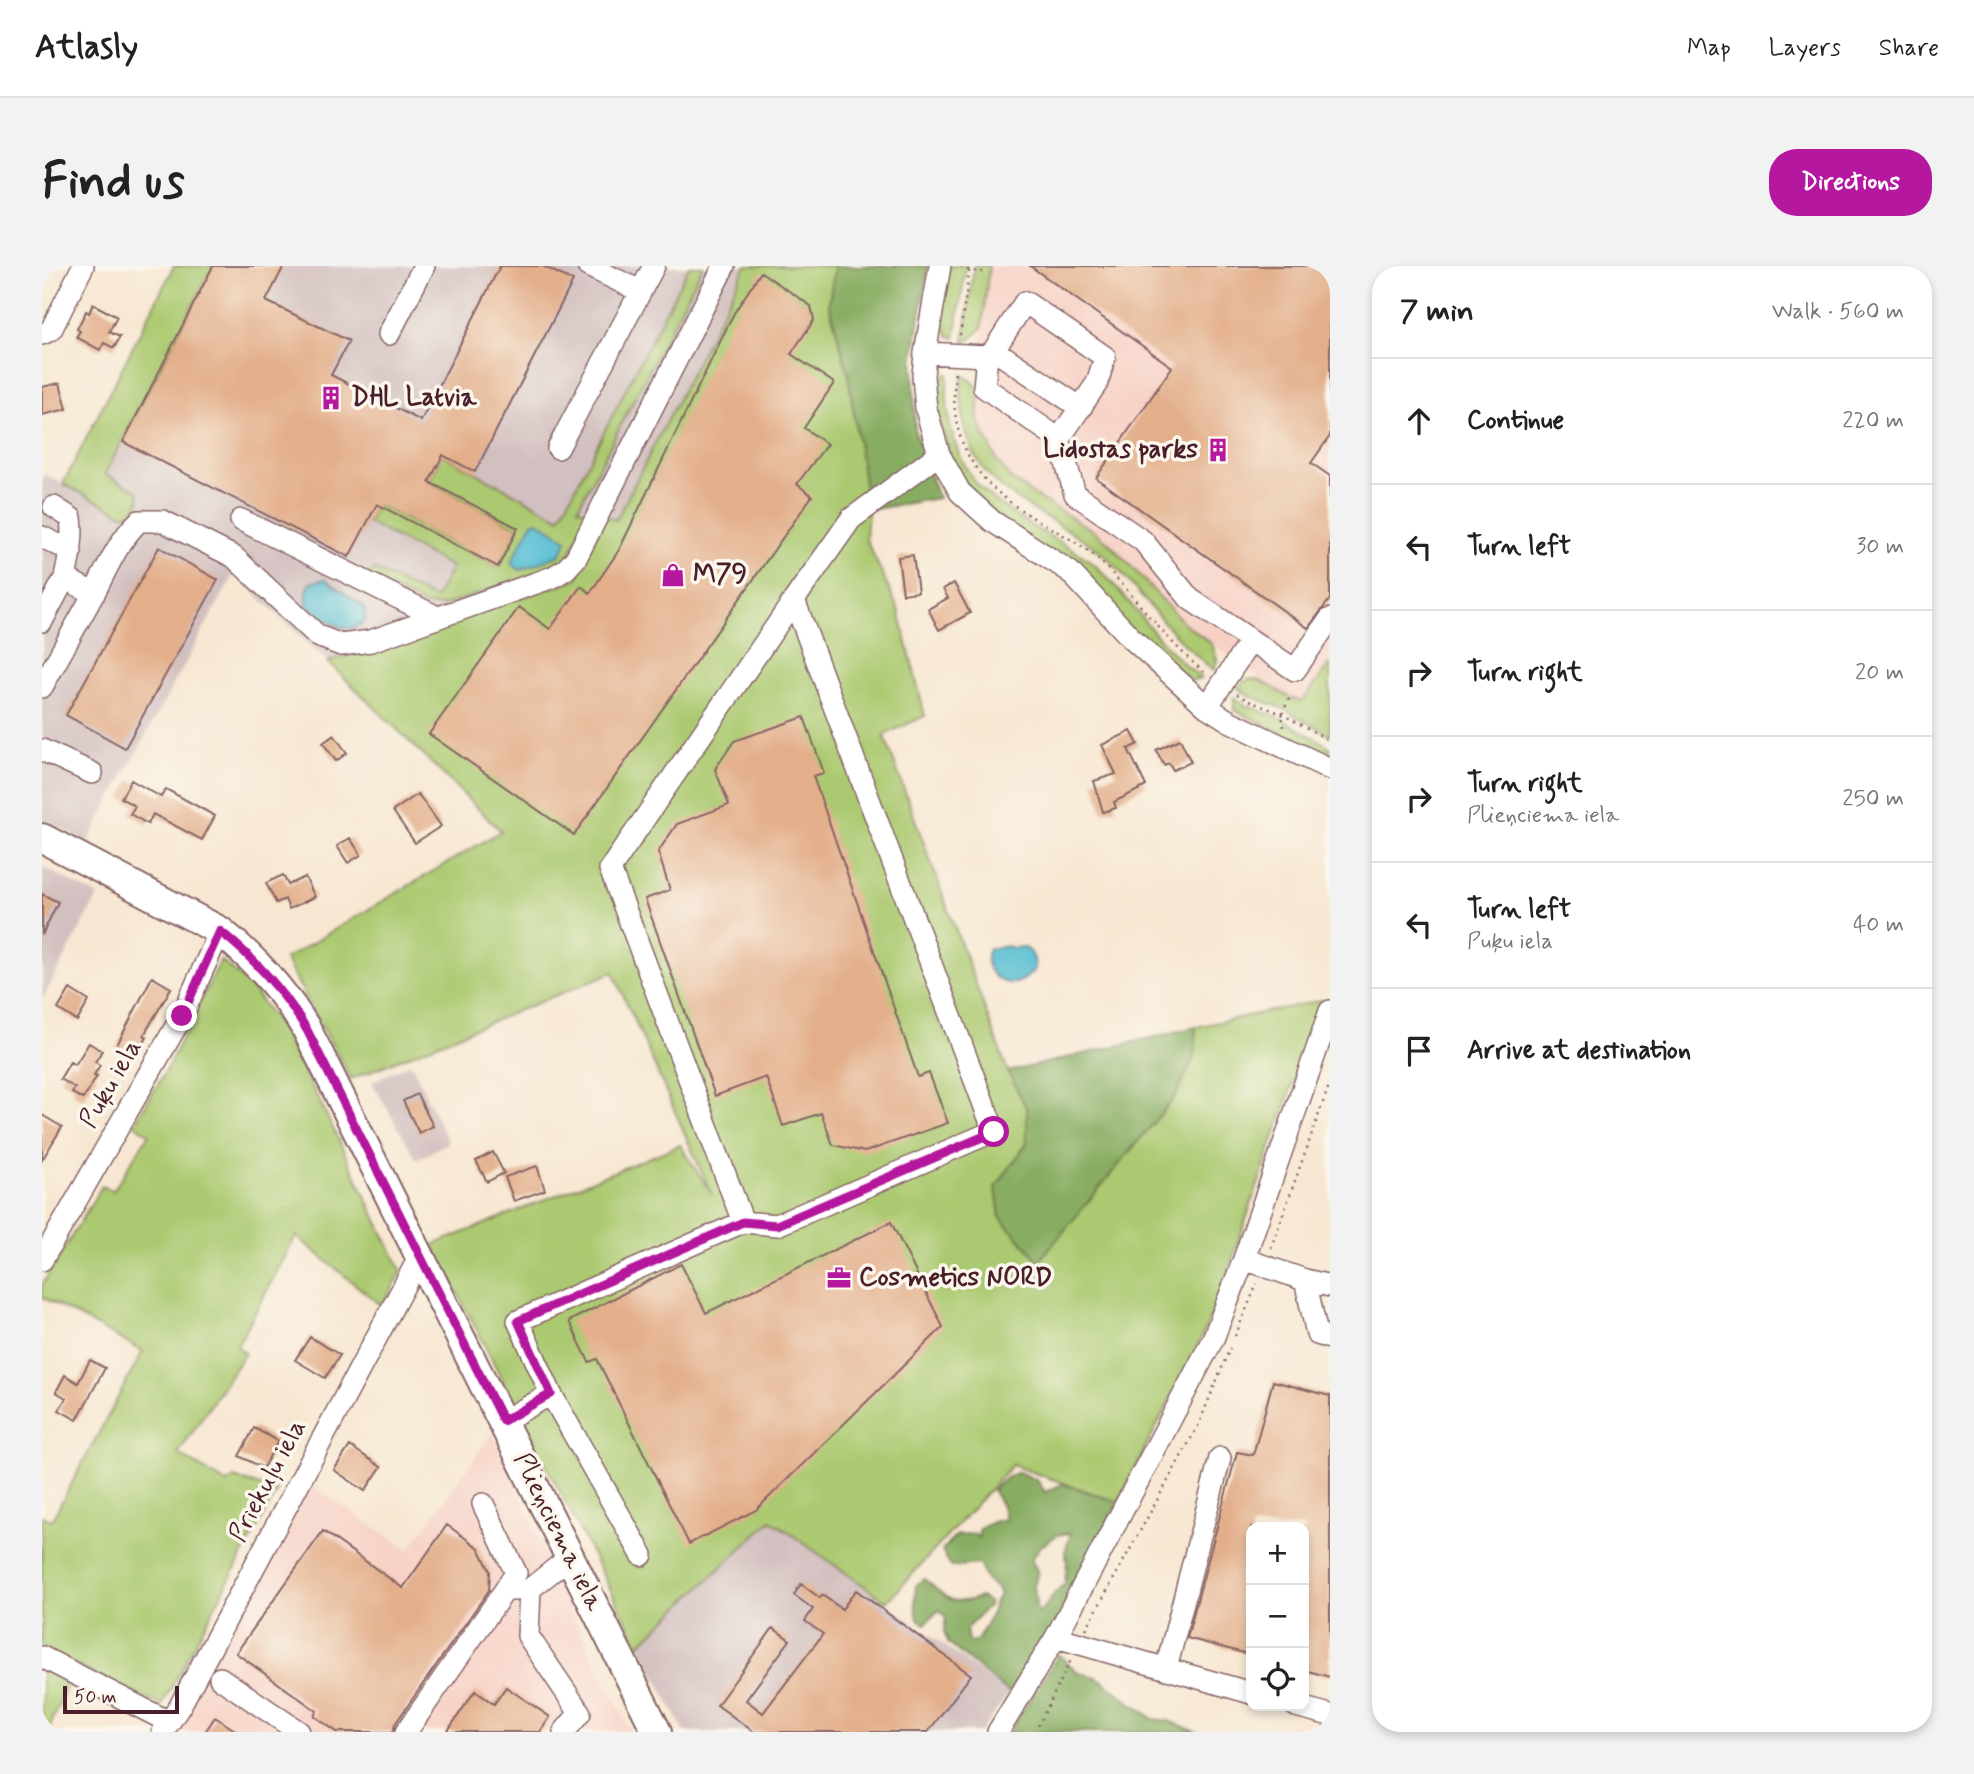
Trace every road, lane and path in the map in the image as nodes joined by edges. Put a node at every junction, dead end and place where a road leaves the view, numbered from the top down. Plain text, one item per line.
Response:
1 (83, 266) edge
2 (424, 266) edge
3 (588, 266) edge
4 (654, 266) edge
5 (724, 266) edge
6 (940, 266) edge
7 (961, 266) edge
8 (970, 268) edge
9 (987, 273) dead end
10 (640, 292) junction
11 (42, 334) edge
12 (389, 334) dead end
13 (925, 353) junction
14 (990, 353) junction
15 (957, 354) junction
16 (1081, 408) junction
17 (1059, 439) junction
18 (558, 448) dead end
19 (939, 454) junction
20 (54, 507) dead end
21 (241, 520) dead end
22 (42, 537) edge
23 (71, 551) junction
24 (65, 578) junction
25 (94, 594) junction
26 (794, 600) junction
27 (437, 617) junction
28 (1330, 619) edge
29 (42, 621) edge
30 (1251, 640) junction
31 (1222, 684) junction
32 (42, 687) edge
33 (1290, 697) dead end
34 (1207, 707) junction
35 (1282, 713) junction
36 (1330, 741) edge
37 (42, 750) edge
38 (1299, 754) junction
39 (1330, 769) edge
40 (92, 773) dead end
41 (42, 838) edge
42 (220, 931) junction
43 (1330, 1011) edge
44 (743, 1222) junction
45 (421, 1254) junction
46 (1244, 1259) junction
47 (42, 1260) edge
48 (1305, 1280) junction
49 (1330, 1286) edge
50 (1330, 1338) edge
51 (551, 1394) junction
52 (503, 1421) junction
53 (1220, 1458) dead end
54 (483, 1504) dead end
55 (642, 1555) dead end
56 (570, 1557) junction
57 (530, 1589) junction
58 (505, 1590) junction
59 (1056, 1637) junction
60 (42, 1657) edge
61 (1166, 1669) junction
62 (220, 1678) dead end
63 (1246, 1692) edge
64 (1309, 1709) edge
65 (1330, 1715) edge
66 (166, 1727) edge
67 (299, 1732) edge
68 (405, 1732) edge
69 (564, 1732) edge
70 (657, 1732) edge
71 (998, 1732) edge

1 - 11 street
2 - 12 street
3 - 10 street
4 - 10 street
5 - 27 street
6 - 13 street
7 - 8 path
8 - 9 path
8 - 15 path
10 - 18 street
13 - 15 street
13 - 19 street
14 - 15 street
14 - 16 street
14 - 16 street
14 - 17 street
15 - 31 path
16 - 17 street
17 - 30 street
19 - 26 street
19 - 34 street
20 - 23 street
21 - 27 street
22 - 23 street
23 - 24 street
24 - 25 street
24 - 29 street
25 - 27 street
25 - 32 street
26 - 44 street
26 - 44 street
28 - 30 street
30 - 31 street
31 - 34 street
31 - 35 path
33 - 35 path
34 - 38 street
35 - 36 path
35 - 38 path
37 - 40 street
38 - 39 street
41 - 42 main road, Plieņciema iela
42 - 45 main road, Plieņciema iela
42 - 47 street, Puķu iela
43 - 46 street
44 - 51 street
45 - 52 main road, Plieņciema iela
45 - 66 street, Priekuļu iela
46 - 48 street
46 - 59 street
48 - 49 street
48 - 50 street
51 - 52 street
51 - 55 street
52 - 56 main road, Plieņciema iela
53 - 61 street
54 - 58 street
56 - 57 street
56 - 70 main road, Plieņciema iela
57 - 58 street
57 - 69 street
58 - 68 street
59 - 61 street
59 - 71 street
60 - 66 street
61 - 63 street
62 - 67 street
64 - 65 street

